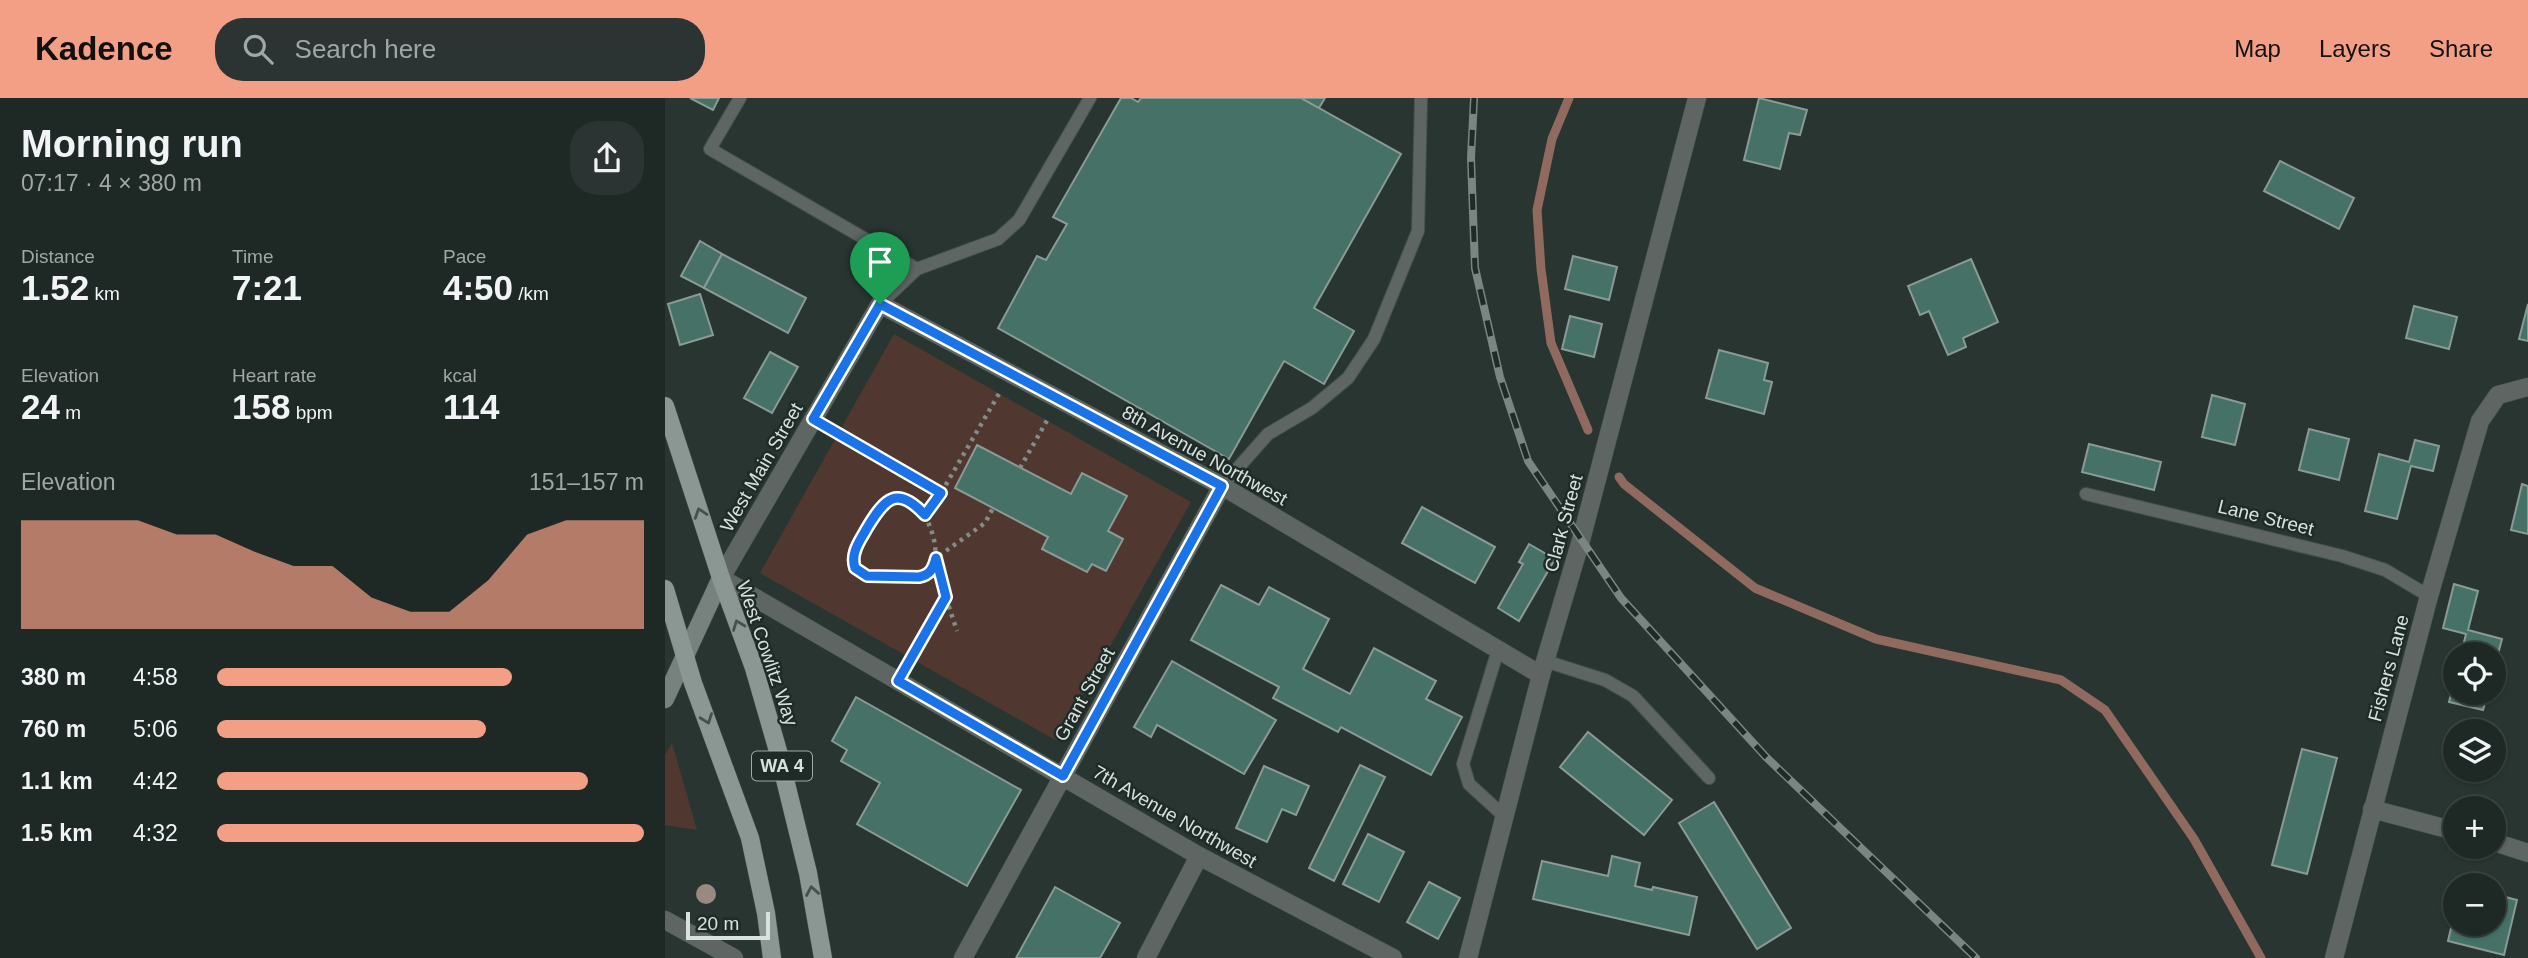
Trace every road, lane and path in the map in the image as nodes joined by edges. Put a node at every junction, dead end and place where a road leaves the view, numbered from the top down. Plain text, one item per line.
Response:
1 (740, 98) edge
2 (1090, 98) edge
3 (1421, 98) edge
4 (1697, 98) edge
5 (917, 269) junction
6 (880, 304) junction
7 (1011, 373) junction
8 (2528, 387) edge
9 (1059, 399) junction
10 (665, 406) edge
11 (813, 419) junction
12 (1020, 468) dead end
13 (1222, 486) junction
14 (941, 493) junction
15 (2086, 494) dead end
16 (993, 508) dead end
17 (925, 515) junction
18 (936, 558) junction
19 (720, 578) junction
20 (665, 589) edge
21 (2429, 596) junction
22 (946, 597) junction
23 (957, 631) dead end
24 (1498, 650) junction
25 (685, 654) junction
26 (665, 659) edge
27 (1543, 668) junction
28 (898, 681) junction
29 (665, 699) edge
30 (1063, 776) junction
31 (1709, 778) dead end
32 (2372, 810) junction
33 (1504, 816) junction
34 (2443, 828) edge
35 (2506, 846) edge
36 (2528, 853) edge
37 (1199, 856) junction
38 (665, 920) edge
39 (734, 958) edge
40 (772, 958) edge
41 (824, 958) edge
42 (963, 958) edge
43 (1146, 958) edge
44 (1393, 958) edge
45 (1468, 958) edge
46 (2334, 958) edge

1 - 5 lane
2 - 5 lane
3 - 13 lane
4 - 27 street, Clark Street
5 - 6 lane
6 - 7 street, 8th Avenue Northwest
6 - 11 street, West Main Street
7 - 9 street, 8th Avenue Northwest
7 - 14 path
8 - 21 street, Fishers Lane
9 - 12 path
9 - 13 street, 8th Avenue Northwest
19 -> 10 main road, West Cowlitz Way / WA 4
11 - 14 path
11 - 19 street, West Main Street
13 - 24 street, 8th Avenue Northwest
13 - 30 street, Grant Street
14 - 17 path
15 - 21 lane, Lane Street
16 - 18 path
17 - 18 path
17 - 18 path
18 - 22 path
19 - 25 street, West Main Street
19 - 28 street, 7th Avenue Northwest
41 -> 19 main road, West Cowlitz Way / WA 4
20 - 25 main road, WA 4
21 - 32 street, Fishers Lane
22 - 23 path
22 - 28 path
24 - 27 street, 8th Avenue Northwest
24 - 33 lane
25 - 26 street
25 - 29 street, West Main Street
25 -> 40 main road, WA 4
27 - 31 lane
27 - 33 street, Clark Street
28 - 30 street, 7th Avenue Northwest
30 - 37 street, 7th Avenue Northwest
30 - 42 street, Grant Street
32 - 34 street
32 - 46 street, Fishers Lane
33 - 45 street, Clark Street
35 - 36 street
37 - 43 street
37 - 44 street, 7th Avenue Northwest
38 - 39 street

